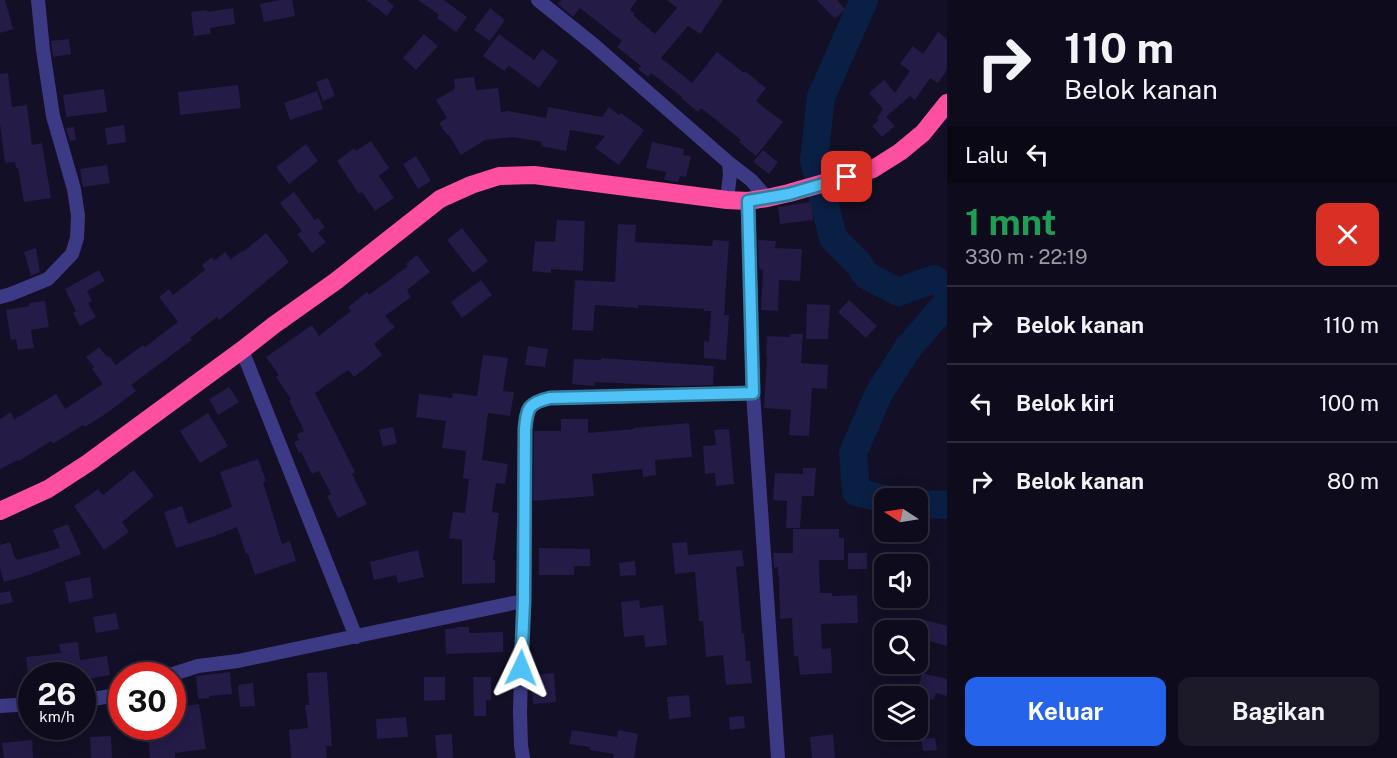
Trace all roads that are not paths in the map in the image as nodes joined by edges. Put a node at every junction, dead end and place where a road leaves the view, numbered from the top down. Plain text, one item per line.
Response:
1 (38, 0) edge
2 (538, 0) edge
3 (947, 103) edge
4 (729, 163) junction
5 (767, 198) junction
6 (727, 200) junction
7 (748, 201) junction
8 (0, 297) edge
9 (242, 350) junction
10 (753, 393) junction
11 (0, 510) edge
12 (524, 601) junction
13 (356, 637) junction
14 (186, 670) edge
15 (18, 705) edge
16 (0, 706) edge
17 (523, 758) edge
18 (778, 758) edge

1 - 8 street
2 - 4 street
3 - 5 highway
4 - 5 street
4 - 6 street
5 - 7 highway
6 - 7 highway
6 - 9 highway
7 - 10 street
9 - 11 highway
9 - 13 street
10 - 12 street
10 - 18 street
12 - 13 street
12 - 17 street
13 - 14 street
15 - 16 street

